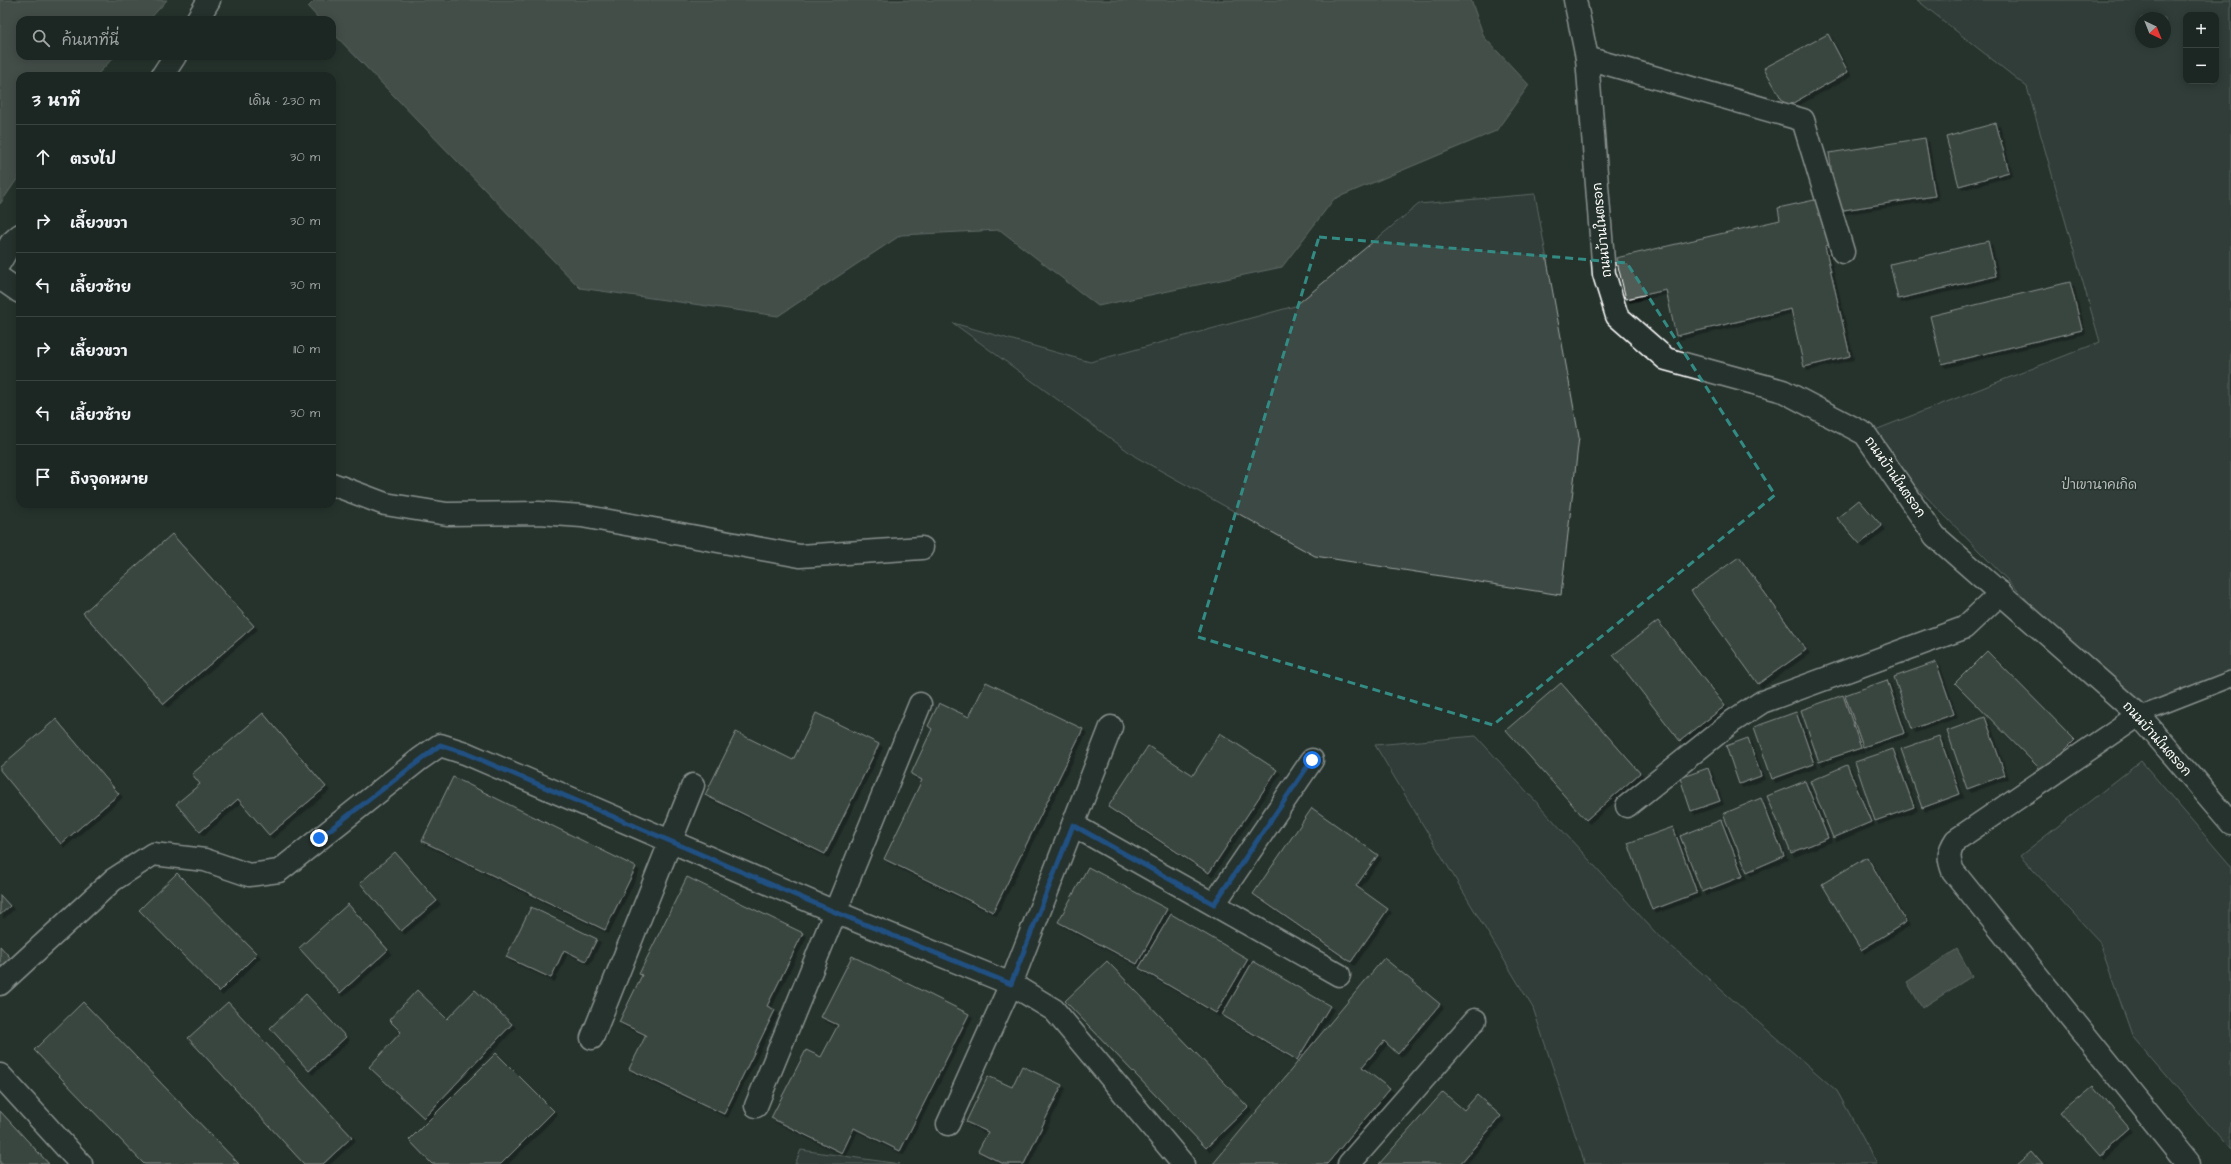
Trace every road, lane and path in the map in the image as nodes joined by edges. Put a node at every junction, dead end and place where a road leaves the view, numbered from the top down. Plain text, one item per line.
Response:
1 (209, 0) edge
2 (1575, 0) edge
3 (199, 16) edge
4 (1587, 58) junction
5 (172, 60) edge
6 (165, 72) edge
7 (16, 239) edge
8 (1843, 252) dead end
9 (0, 262) edge
10 (0, 278) edge
11 (16, 289) edge
12 (336, 486) edge
13 (922, 548) dead end
14 (2001, 593) junction
15 (2231, 680) edge
16 (920, 704) dead end
17 (2138, 715) junction
18 (1111, 727) dead end
19 (1312, 760) dead end
20 (693, 785) dead end
21 (1627, 806) dead end
22 (2231, 823) edge
23 (1073, 825) junction
24 (671, 842) junction
25 (1214, 904) junction
26 (835, 912) junction
27 (1339, 975) dead end
28 (0, 984) edge
29 (1011, 984) junction
30 (1475, 1020) dead end
31 (592, 1038) dead end
32 (0, 1075) edge
33 (756, 1106) dead end
34 (948, 1124) dead end
35 (81, 1164) edge
36 (1183, 1164) edge
37 (1349, 1164) edge
38 (2189, 1164) edge

1 - 3 street
2 - 4 street, ถนนบ้านในตรอก
4 - 8 street
4 - 14 street, ถนนบ้านในตรอก
5 - 6 street
7 - 9 street
10 - 11 street
12 - 13 street
14 - 17 street, ถนนบ้านในตรอก
14 - 21 street
15 - 17 lane
16 - 26 street
17 - 22 street, ถนนบ้านในตรอก
17 - 38 street
18 - 23 street
19 - 25 street
20 - 24 street
23 - 25 street
23 - 29 street
24 - 26 street
24 - 28 street
24 - 31 street
25 - 27 street
26 - 29 street
26 - 33 street
29 - 34 street
29 - 36 street
30 - 37 street
32 - 35 street

